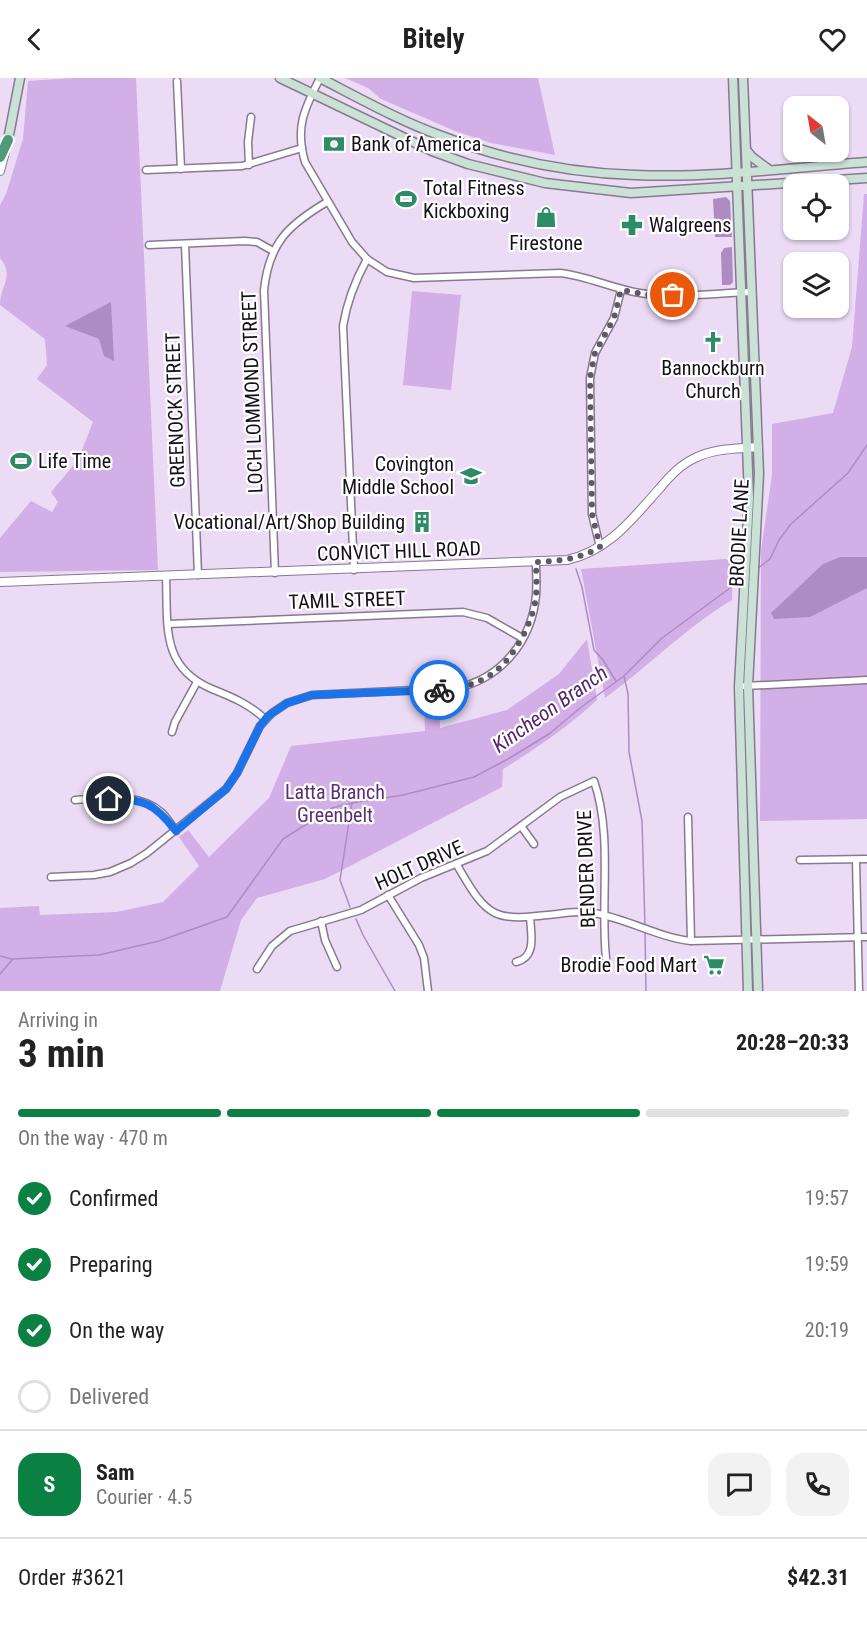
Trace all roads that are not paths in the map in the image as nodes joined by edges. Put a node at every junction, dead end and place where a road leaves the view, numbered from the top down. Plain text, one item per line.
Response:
1 (20, 78) edge
2 (279, 78) edge
3 (320, 78) edge
4 (733, 78) edge
5 (743, 78) edge
6 (177, 81) dead end
7 (312, 94) junction
8 (251, 117) dead end
9 (438, 135) junction
10 (8, 140) junction
11 (302, 148) junction
12 (432, 151) junction
13 (747, 151) junction
14 (0, 157) edge
15 (867, 162) edge
16 (850, 163) junction
17 (249, 165) junction
18 (181, 169) junction
19 (768, 169) junction
20 (146, 170) dead end
21 (575, 170) junction
22 (0, 171) edge
23 (748, 171) junction
24 (737, 172) junction
25 (867, 178) edge
26 (852, 179) junction
27 (738, 186) junction
28 (749, 186) junction
29 (572, 187) junction
30 (327, 202) junction
31 (185, 244) junction
32 (148, 245) dead end
33 (273, 251) junction
34 (367, 259) junction
35 (621, 290) junction
36 (752, 292) junction
37 (741, 293) junction
38 (758, 447) junction
39 (748, 448) junction
40 (600, 547) junction
41 (536, 562) junction
42 (354, 570) junction
43 (275, 573) junction
44 (198, 575) junction
45 (166, 577) junction
46 (0, 582) edge
47 (748, 593) junction
48 (168, 624) junction
49 (522, 638) junction
50 (867, 680) edge
51 (197, 682) junction
52 (743, 686) junction
53 (264, 719) junction
54 (172, 732) dead end
55 (594, 781) joint
56 (75, 800) dead end
57 (688, 817) dead end
58 (521, 826) junction
59 (176, 831) junction
60 (534, 844) dead end
61 (867, 859) edge
62 (800, 860) dead end
63 (856, 860) junction
64 (458, 865) junction
65 (51, 877) dead end
66 (388, 895) junction
67 (604, 916) junction
68 (530, 917) junction
69 (321, 921) junction
70 (858, 937) junction
71 (867, 937) edge
72 (746, 940) junction
73 (756, 940) junction
74 (691, 941) junction
75 (606, 958) dead end
76 (516, 962) dead end
77 (337, 967) dead end
78 (257, 969) dead end
79 (428, 991) edge
80 (748, 991) edge
81 (758, 991) edge
82 (859, 991) edge

1 - 10 main road
2 - 7 main road
3 - 7 street
3 - 9 main road
4 - 24 main road, BRODIE LANE
5 - 13 main road, BRODIE LANE
6 - 18 street
7 - 11 street
7 - 12 main road
8 - 17 street
9 - 12 main road
9 - 21 main road
10 - 14 highway
10 - 22 street
11 - 17 street
11 - 30 street
12 - 29 main road
13 - 19 main road
13 - 23 main road, BRODIE LANE
15 - 16 main road
16 - 19 main road
16 - 26 main road
17 - 18 street
18 - 20 street
19 - 23 main road
21 - 24 main road
21 - 29 main road
23 - 24 main road
23 - 28 main road, BRODIE LANE
24 - 27 main road, BRODIE LANE
25 - 26 main road
26 - 28 main road
27 - 28 main road
27 - 29 main road
27 - 37 main road, BRODIE LANE
28 - 36 main road, BRODIE LANE
30 - 33 street, LOCH LOMMOND STREET
30 - 34 street
31 - 32 street
31 - 33 street
31 - 44 street, GREENOCK STREET
33 - 43 street, LOCH LOMMOND STREET
34 - 35 street
34 - 42 street
35 - 37 street
35 - 40 street
36 - 37 street
36 - 38 main road, BRODIE LANE
37 - 39 main road, BRODIE LANE
38 - 39 street, CONVICT HILL ROAD
38 - 47 main road, BRODIE LANE
39 - 40 street, CONVICT HILL ROAD
39 - 47 main road, BRODIE LANE
40 - 41 street, CONVICT HILL ROAD
41 - 42 street, CONVICT HILL ROAD
41 - 49 street
42 - 43 street, CONVICT HILL ROAD
43 - 44 street, CONVICT HILL ROAD
44 - 45 street, CONVICT HILL ROAD
45 - 46 street, CONVICT HILL ROAD
45 - 48 street
47 - 52 main road, BRODIE LANE
48 - 49 street, TAMIL STREET
48 - 51 street
49 - 53 street
50 - 52 street
51 - 53 street
51 - 54 street
52 - 72 main road, BRODIE LANE
52 - 73 main road, BRODIE LANE
53 - 59 street
55 - 58 street, HOLT DRIVE
55 - 67 street, BENDER DRIVE
56 - 59 street
57 - 74 street
58 - 60 street
58 - 64 street, HOLT DRIVE
59 - 65 street
61 - 63 street
62 - 63 street
63 - 70 street
64 - 66 street, HOLT DRIVE
64 - 68 street
66 - 69 street, HOLT DRIVE
66 - 79 street
67 - 68 street
67 - 74 street
67 - 75 street, BENDER DRIVE
68 - 76 street
69 - 77 street
69 - 78 street, HOLT DRIVE
70 - 71 street
70 - 73 street
70 - 82 street
72 - 73 street
72 - 74 street
72 - 80 main road, BRODIE LANE
73 - 81 main road, BRODIE LANE

